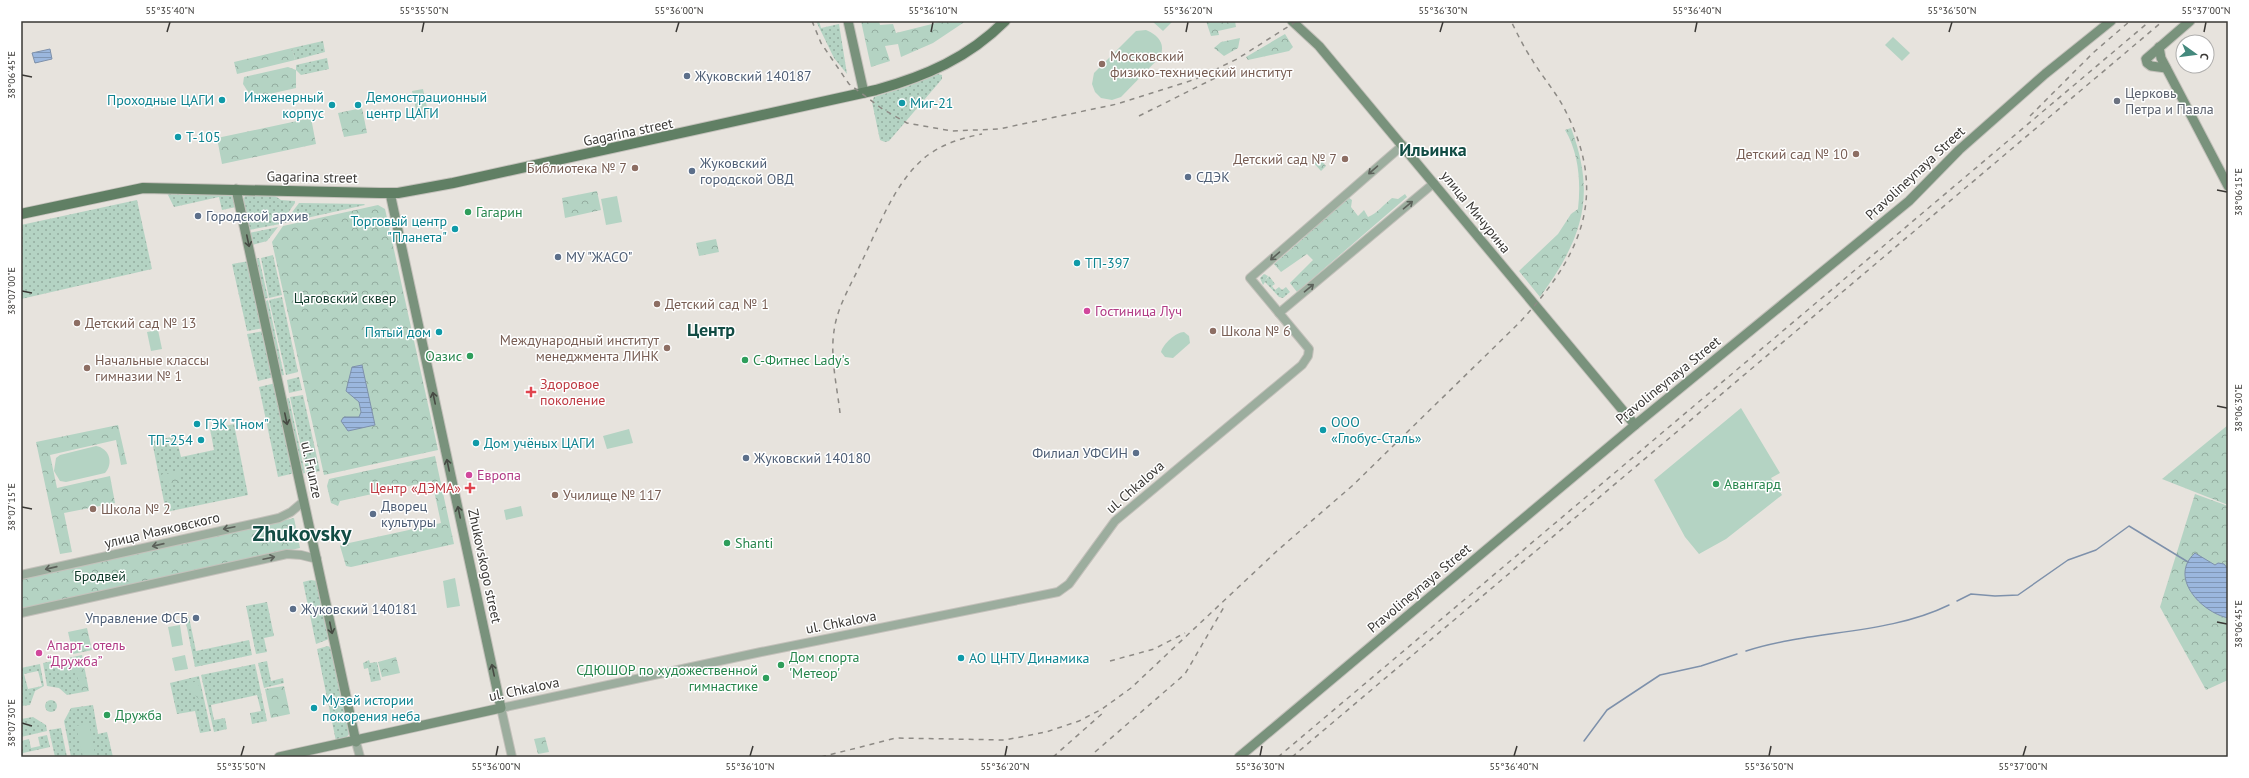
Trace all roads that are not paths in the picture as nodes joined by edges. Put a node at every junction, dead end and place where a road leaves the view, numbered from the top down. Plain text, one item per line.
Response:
1 (848, 21) edge
2 (1005, 21) edge
3 (1292, 21) edge
4 (2111, 21) edge
5 (2190, 21) edge
6 (2159, 46) junction
7 (2166, 68) junction
8 (864, 94) junction
9 (1403, 145) junction
10 (1434, 183) junction
11 (2228, 186) edge
12 (236, 189) junction
13 (390, 193) junction
14 (21, 214) edge
15 (1279, 313) junction
16 (1635, 425) junction
17 (304, 501) junction
18 (317, 559) junction
19 (21, 576) edge
20 (21, 613) edge
21 (501, 708) junction
22 (356, 742) junction
23 (279, 757) edge
24 (360, 757) edge
25 (512, 757) edge
26 (1239, 757) edge

1 - 8 main road
2 - 8 main road, Gagarina street
3 - 9 main road, улица Мичурина
4 - 16 main road, Pravolineynaya Street
5 - 6 main road
6 - 7 main road
6 - 7 main road
7 - 11 main road
8 - 13 main road, Gagarina street
9 - 10 main road, улица Мичурина
9 -> 15 street
15 -> 10 street
10 - 16 main road, улица Мичурина
12 - 13 main road, Gagarina street
12 - 14 main road, Gagarina street
12 -> 17 main road, ul. Frunze
21 -> 13 main road, Zhukovskogo street
15 - 21 street, ul. Chkalova
16 - 26 main road, Pravolineynaya Street
17 - 18 main road, ul. Frunze
17 -> 19 street, улица Маяковского
20 -> 18 street
18 -> 22 main road, ul. Frunze
21 - 22 main road, ul. Chkalova
21 - 25 street, Zhukovskogo street
22 - 23 main road, ul. Chkalova
22 - 24 street, ul. Frunze

